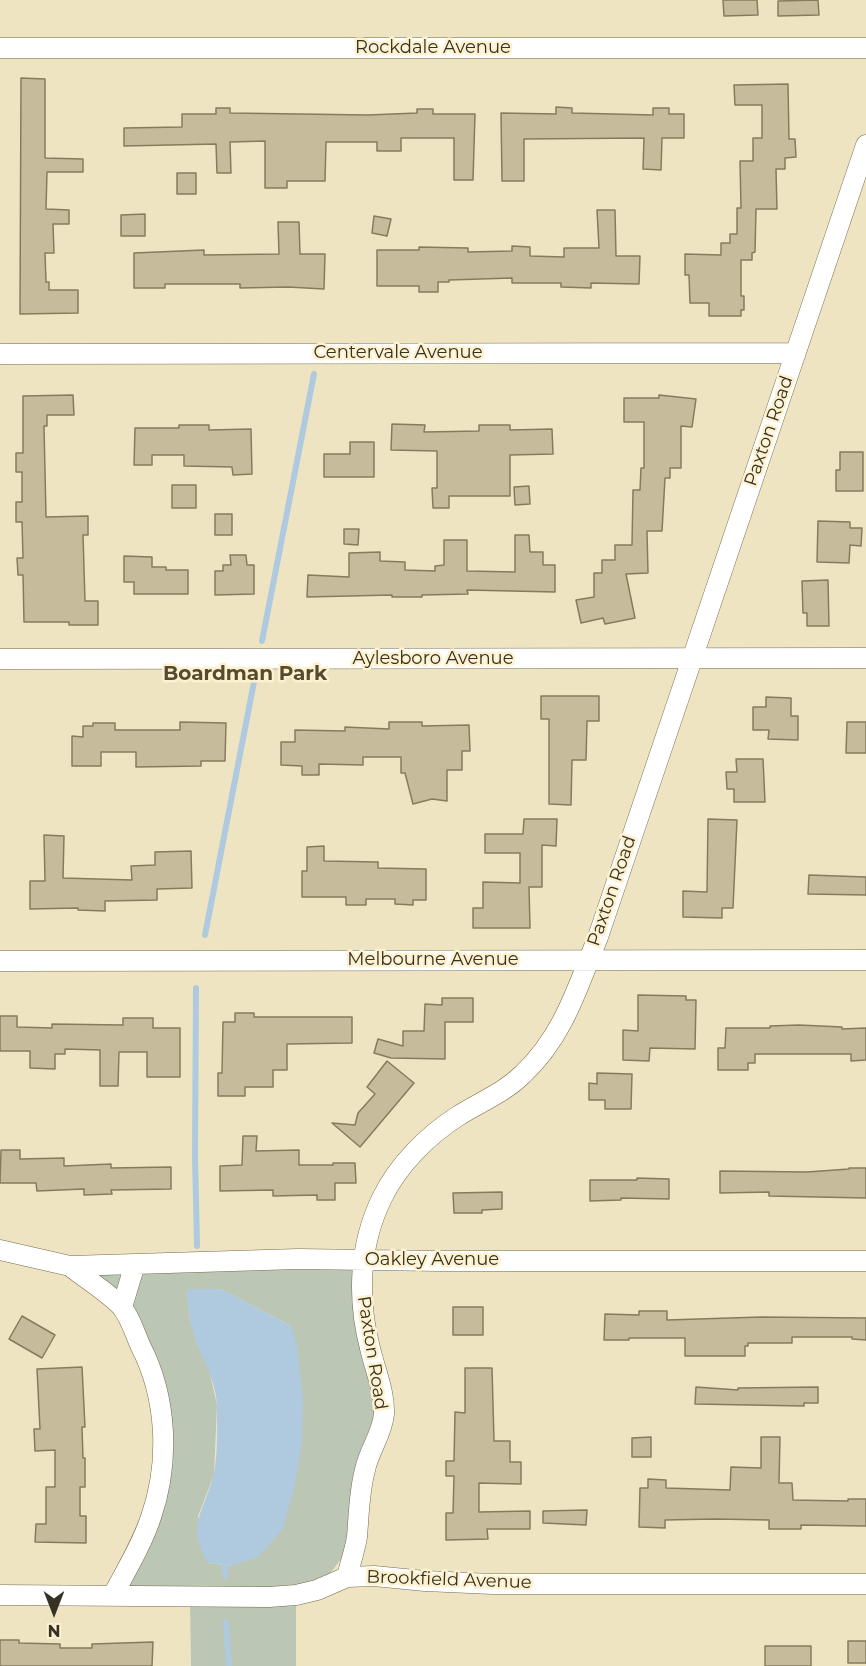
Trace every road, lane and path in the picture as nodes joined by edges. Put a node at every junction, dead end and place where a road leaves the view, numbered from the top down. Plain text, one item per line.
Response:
1 (0, 48) edge
2 (866, 48) edge
3 (866, 145) edge
4 (796, 353) junction
5 (0, 354) edge
6 (692, 658) junction
7 (866, 658) edge
8 (0, 659) edge
9 (588, 960) junction
10 (866, 960) edge
11 (0, 961) edge
12 (0, 1250) edge
13 (364, 1260) junction
14 (866, 1261) edge
15 (135, 1264) junction
16 (70, 1266) junction
17 (122, 1307) junction
18 (347, 1577) junction
19 (866, 1584) edge
20 (0, 1595) edge
21 (113, 1595) junction

1 - 2 street, Rockdale Avenue
3 - 4 street, Paxton Road
4 - 5 street, Centervale Avenue
4 - 6 street, Paxton Road
6 - 7 street, Aylesboro Avenue
6 - 8 street, Aylesboro Avenue
6 - 9 street, Paxton Road
9 - 10 street, Melbourne Avenue
9 - 11 street, Melbourne Avenue
9 - 13 street, Paxton Road
12 - 16 street, Oakley Avenue
13 - 14 street, Oakley Avenue
13 - 15 street, Oakley Avenue
13 - 18 street, Paxton Road
15 - 16 street, Oakley Avenue
15 - 17 street
16 - 17 street
17 - 21 street
18 - 19 street, Brookfield Avenue
18 - 21 street, Brookfield Avenue
20 - 21 street, Brookfield Avenue

